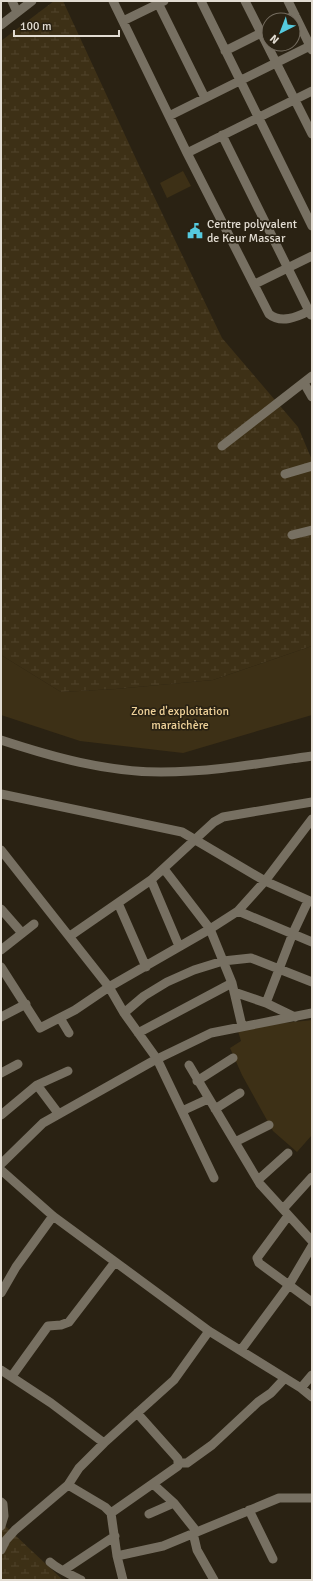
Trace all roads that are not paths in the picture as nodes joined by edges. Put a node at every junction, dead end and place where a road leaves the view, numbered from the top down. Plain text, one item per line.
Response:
1 (12, 1) edge
2 (32, 1) edge
3 (113, 1) edge
4 (201, 1) edge
5 (245, 1) edge
6 (288, 1) edge
7 (160, 2) edge
8 (17, 12) junction
9 (294, 12) edge
10 (123, 21) junction
11 (1, 25) edge
12 (261, 25) edge
13 (301, 27) edge
14 (261, 33) edge
15 (311, 47) edge
16 (225, 51) junction
17 (272, 52) edge
18 (276, 63) junction
19 (240, 81) junction
20 (312, 91) edge
21 (205, 98) junction
22 (294, 99) junction
23 (169, 116) junction
24 (258, 118) junction
25 (312, 134) edge
26 (222, 135) junction
27 (187, 153) junction
28 (312, 226) edge
29 (312, 256) edge
30 (288, 268) junction
31 (254, 284) junction
32 (308, 300) edge
33 (311, 314) edge
34 (312, 376) edge
35 (304, 383) junction
36 (312, 397) edge
37 (222, 446) dead end
38 (312, 466) edge
39 (285, 474) dead end
40 (312, 530) edge
41 (292, 535) dead end
42 (1, 740) edge
43 (312, 756) edge
44 (1, 794) edge
45 (312, 802) edge
46 (312, 819) edge
47 (195, 839) junction
48 (1, 850) edge
49 (164, 869) junction
50 (151, 880) junction
51 (265, 881) junction
52 (310, 902) edge
53 (118, 903) junction
54 (1, 909) edge
55 (238, 911) junction
56 (34, 924) dead end
57 (210, 930) junction
58 (22, 933) junction
59 (293, 933) junction
60 (70, 936) junction
61 (312, 942) edge
62 (180, 946) junction
63 (1, 950) edge
64 (223, 961) junction
65 (1, 967) edge
66 (146, 967) junction
67 (280, 970) junction
68 (312, 982) edge
69 (109, 987) junction
70 (233, 987) junction
71 (266, 1003) junction
72 (26, 1004) junction
73 (124, 1013) junction
74 (312, 1013) edge
75 (1, 1017) edge
76 (294, 1017) junction
77 (60, 1018) junction
78 (242, 1026) junction
79 (69, 1033) dead end
80 (138, 1033) junction
81 (233, 1058) dead end
82 (157, 1059) junction
83 (18, 1064) dead end
84 (189, 1065) dead end
85 (68, 1071) dead end
86 (1, 1073) edge
87 (197, 1081) junction
88 (37, 1085) junction
89 (240, 1093) dead end
90 (208, 1099) junction
91 (215, 1109) junction
92 (182, 1110) junction
93 (58, 1113) junction
94 (1, 1115) edge
95 (270, 1125) dead end
96 (235, 1142) junction
97 (288, 1153) dead end
98 (1, 1164) edge
99 (1, 1170) edge
100 (312, 1177) edge
101 (214, 1178) dead end
102 (258, 1180) junction
103 (286, 1213) junction
104 (53, 1216) junction
105 (312, 1241) edge
106 (312, 1246) edge
107 (115, 1262) junction
108 (289, 1285) junction
109 (1, 1293) edge
110 (310, 1296) edge
111 (209, 1331) junction
112 (241, 1350) junction
113 (1, 1370) edge
114 (312, 1375) edge
115 (12, 1376) junction
116 (285, 1378) junction
117 (301, 1388) junction
118 (312, 1397) edge
119 (137, 1413) junction
120 (104, 1443) junction
121 (179, 1463) junction
122 (153, 1484) junction
123 (68, 1485) junction
124 (312, 1498) edge
125 (1, 1502) edge
126 (174, 1503) junction
127 (250, 1510) junction
128 (111, 1513) junction
129 (149, 1514) dead end
130 (1, 1526) edge
131 (195, 1533) junction
132 (4, 1536) edge
133 (115, 1536) junction
134 (1, 1550) edge
135 (117, 1556) junction
136 (273, 1558) dead end
137 (50, 1562) dead end
138 (64, 1570) junction
139 (81, 1580) edge
140 (123, 1580) edge
141 (214, 1580) edge

1 - 8 street
2 - 8 street
3 - 10 street
4 - 16 street
5 - 12 street
6 - 9 street
7 - 10 street
7 - 21 street
8 - 11 street
10 - 23 street
13 - 15 street
14 - 16 street
15 - 18 street
16 - 19 street
17 - 18 street
18 - 19 street
18 - 22 street
19 - 21 street
19 - 24 street
20 - 22 street
21 - 23 street
22 - 24 street
22 - 25 street
23 - 27 street
24 - 26 street
24 - 28 street
26 - 27 street
26 - 30 street
27 - 31 street
29 - 30 street
30 - 31 street
30 - 32 street
31 - 33 street
32 - 33 street
34 - 35 street
35 - 36 street
35 - 37 street
38 - 39 street
40 - 41 street
42 - 43 street
44 - 47 street
45 - 47 street
46 - 51 street
47 - 49 street
47 - 51 street
48 - 60 street
49 - 50 street
49 - 57 street
50 - 53 street
50 - 62 street
51 - 52 street
51 - 55 street
52 - 59 street
53 - 60 street
53 - 66 street
54 - 58 street
55 - 57 street
55 - 59 street
56 - 58 street
57 - 62 street
57 - 64 street
58 - 63 street
59 - 61 street
59 - 67 street
60 - 69 street
62 - 66 street
64 - 67 street
64 - 70 street
64 - 73 street
65 - 72 street
66 - 69 street
67 - 68 street
67 - 71 street
69 - 73 street
69 - 77 street
70 - 71 street
70 - 78 street
70 - 80 street
71 - 76 street
72 - 75 street
72 - 77 street
73 - 80 street
74 - 76 street
76 - 78 street
77 - 79 street
78 - 82 street
80 - 82 street
81 - 87 street
82 - 92 street
82 - 93 street
83 - 86 street
84 - 87 street
85 - 88 street
87 - 90 street
88 - 93 street
88 - 94 street
89 - 91 street
90 - 91 street
90 - 92 street
91 - 96 street
92 - 101 street
93 - 98 street
95 - 96 street
96 - 102 street
97 - 102 street
99 - 104 street
100 - 103 street
102 - 103 street
103 - 105 street
103 - 108 street
104 - 107 street
104 - 109 street
106 - 108 street
107 - 111 street
107 - 115 street
108 - 110 street
108 - 112 street
111 - 112 street
111 - 119 street
112 - 116 street
113 - 115 street
114 - 117 street
115 - 120 street
116 - 117 street
116 - 121 street
117 - 118 street
119 - 120 street
119 - 121 street
120 - 123 street
121 - 122 street
122 - 126 street
122 - 128 street
123 - 128 street
123 - 132 street
124 - 127 street
125 - 130 street
126 - 129 street
126 - 131 street
127 - 131 street
127 - 136 street
128 - 133 street
131 - 135 street
131 - 141 street
132 - 134 street
133 - 135 street
133 - 138 street
135 - 140 street
137 - 138 street
138 - 139 street

